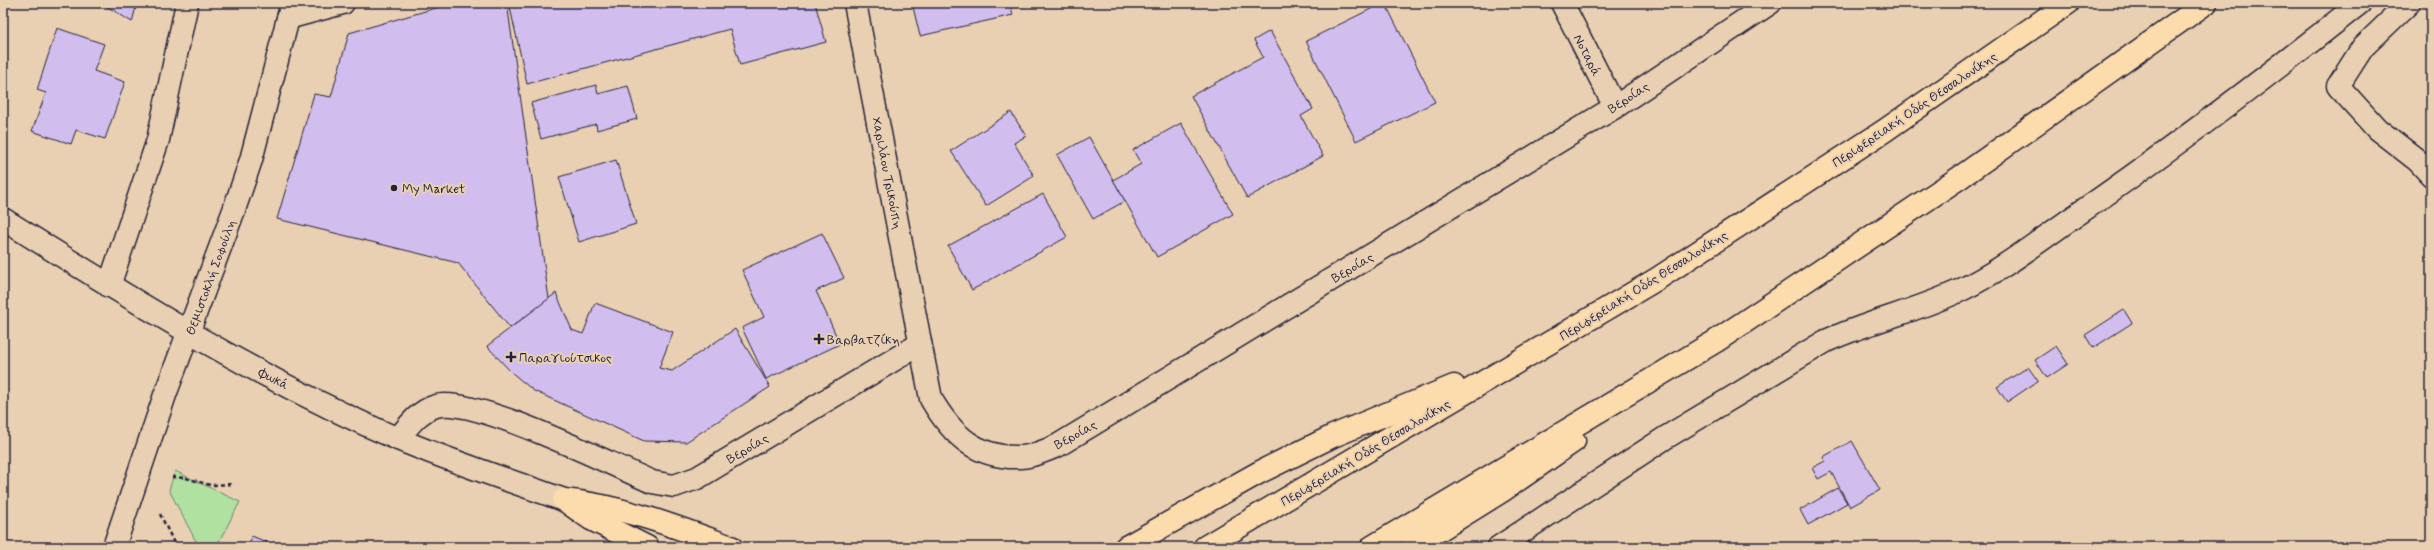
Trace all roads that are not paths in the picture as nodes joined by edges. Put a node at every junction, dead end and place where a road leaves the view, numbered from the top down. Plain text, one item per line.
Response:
1 (187, 3) edge
2 (343, 3) edge
3 (855, 3) edge
4 (1562, 3) edge
5 (1770, 3) edge
6 (2068, 3) edge
7 (2206, 3) edge
8 (2360, 3) edge
9 (2409, 3) edge
10 (290, 11) edge
11 (1614, 107) junction
12 (2431, 175) edge
13 (3, 219) edge
14 (109, 286) junction
15 (189, 332) junction
16 (920, 344) junction
17 (1522, 358) junction
18 (1621, 399) junction
19 (398, 439) junction
20 (564, 500) junction
21 (114, 547) edge
22 (647, 547) edge
23 (731, 547) edge
24 (1126, 547) edge
25 (1205, 547) edge
26 (1372, 547) edge
27 (1412, 547) edge
28 (1499, 547) edge

1 - 14 street
2 - 10 street
3 - 16 street, Χαριλάου Τρικούπη
4 - 11 street, Νοταρά
5 - 11 street, Βεροίας
6 - 17 highway, Περιφερειακή Οδός Θεσσαλονίκης
7 - 18 highway
8 - 28 street
9 - 12 street
10 - 15 street, Θεμιστοκλή Σοφούλη
11 - 16 street, Βεροίας
13 - 14 street, Φωκά
14 - 15 street, Φωκά
15 - 19 street, Φωκά
15 - 21 street, Θεμιστοκλή Σοφούλη
16 - 19 street, Βεροίας
17 - 24 highway
17 - 25 highway, Περιφερειακή Οδός Θεσσαλονίκης
18 - 26 highway
18 - 27 highway
19 - 20 street, Φωκά
20 - 22 highway
20 - 23 highway

